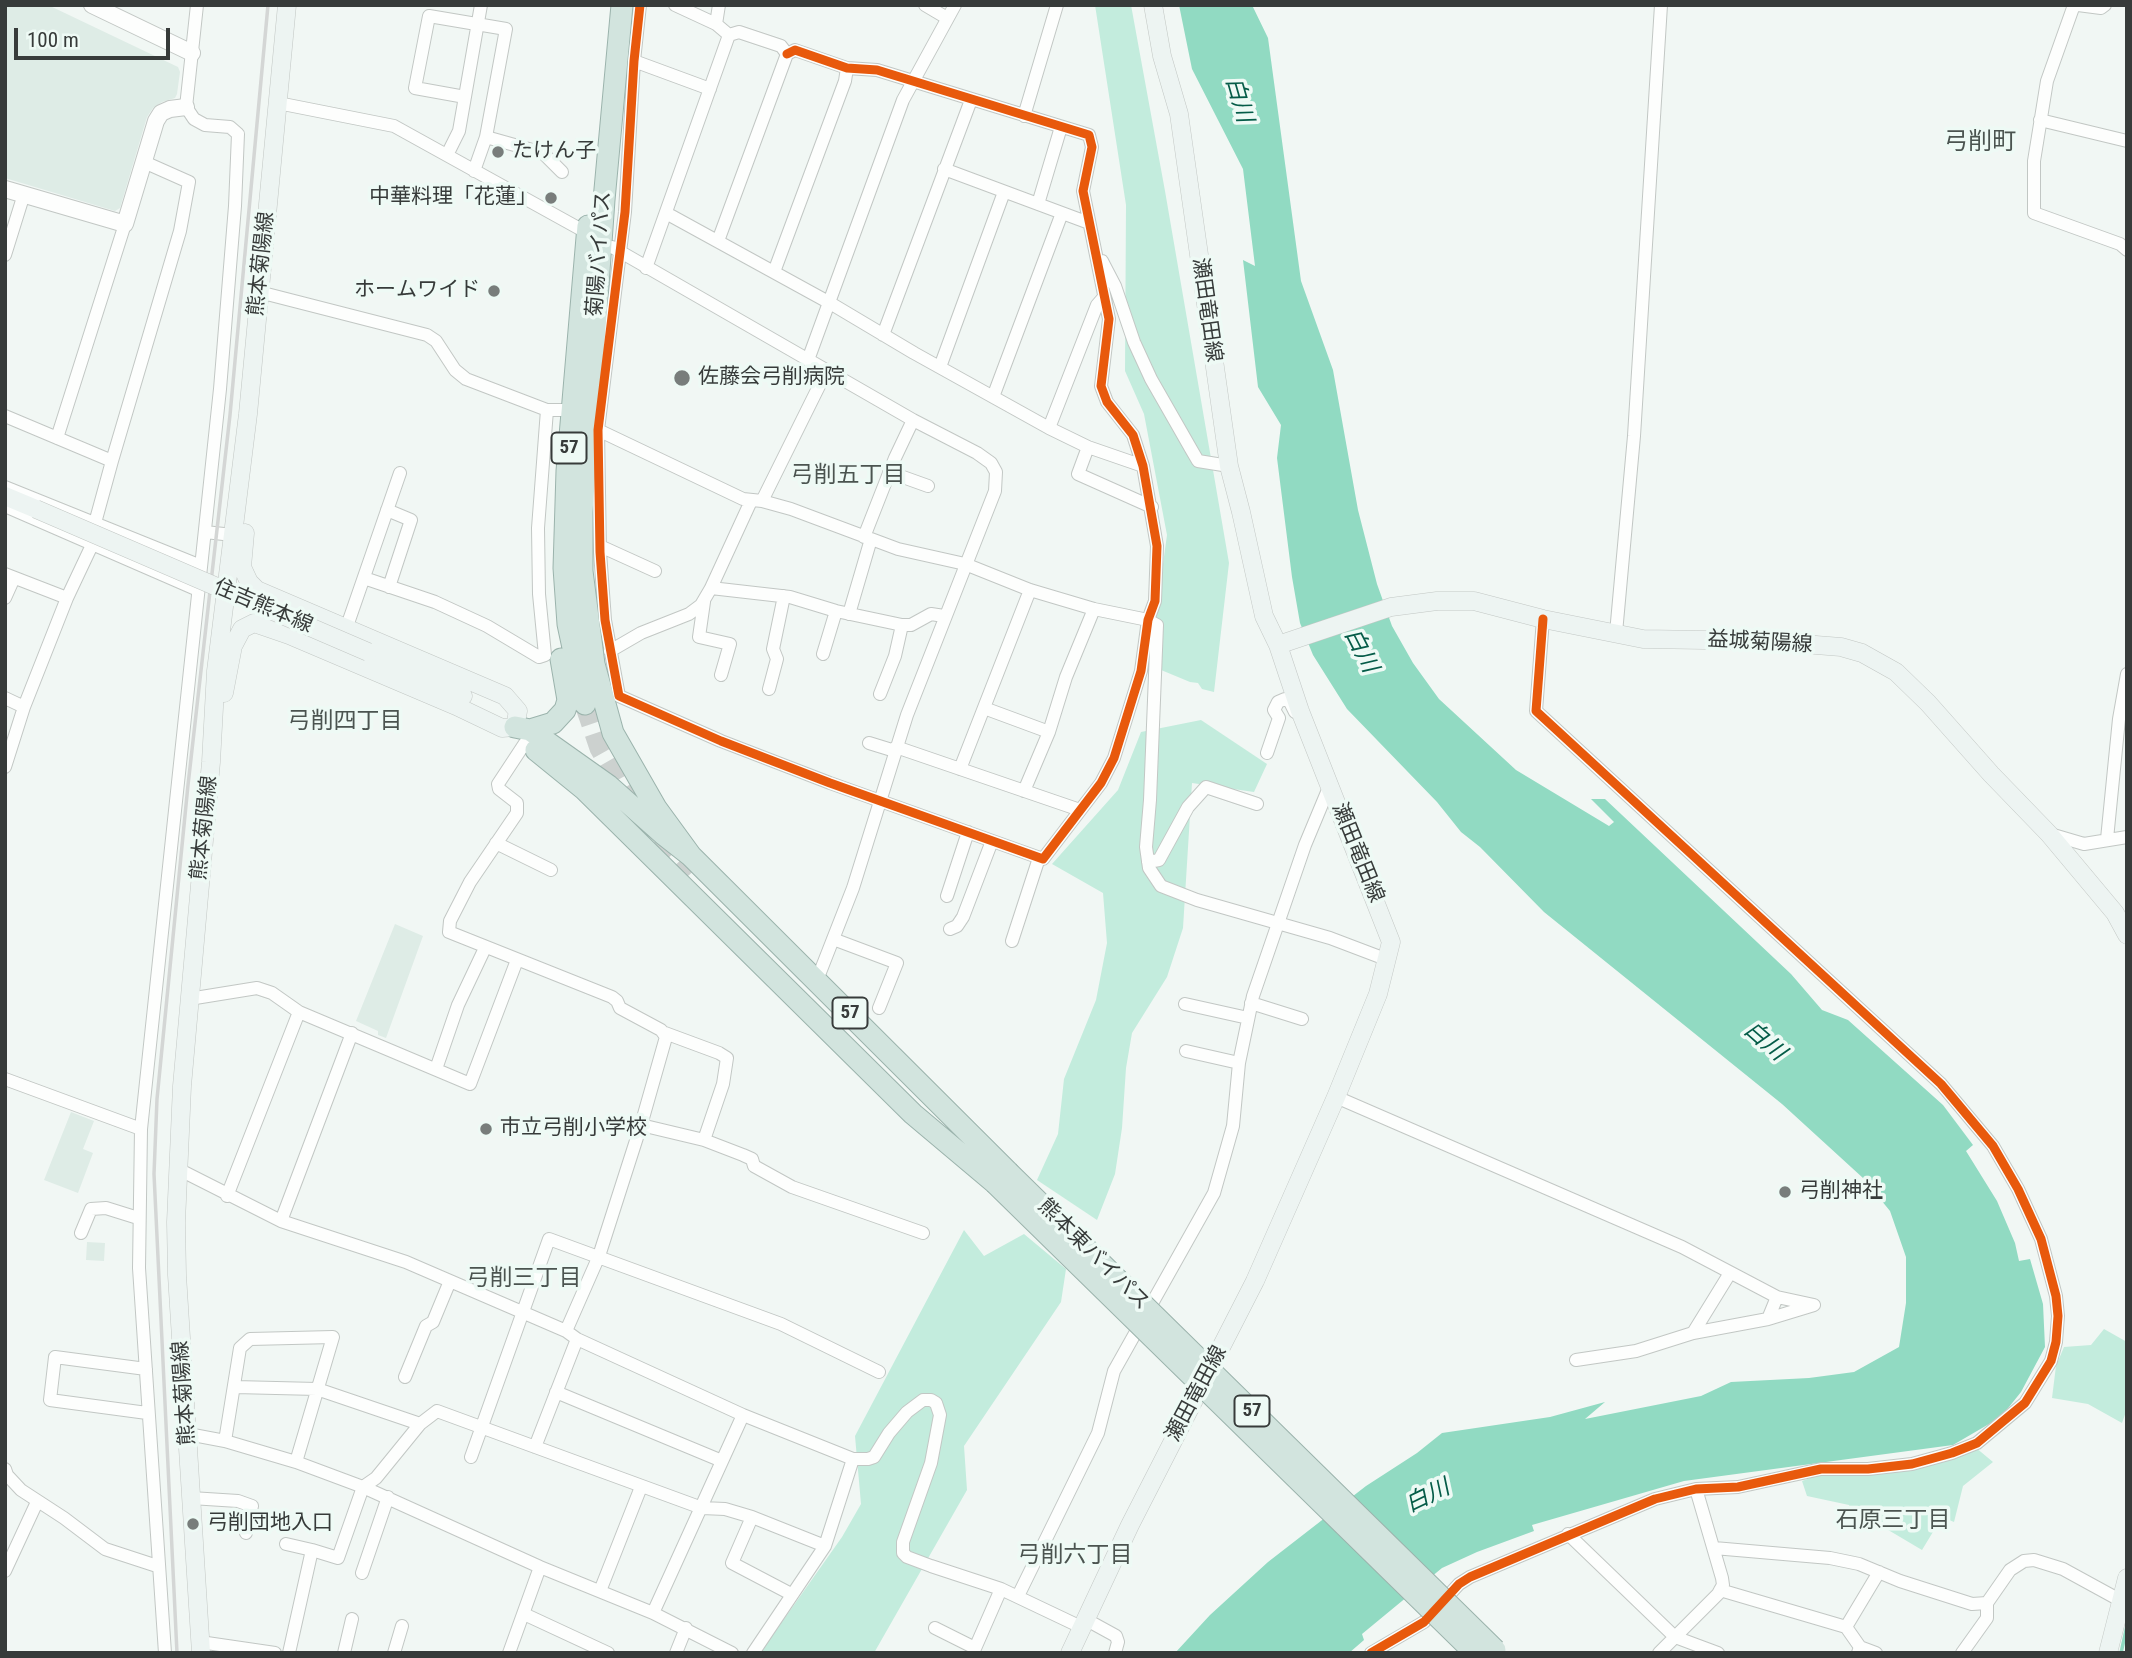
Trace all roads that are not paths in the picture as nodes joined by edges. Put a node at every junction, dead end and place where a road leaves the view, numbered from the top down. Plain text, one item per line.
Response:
1 (92, 5) edge
2 (197, 5) edge
3 (288, 5) edge
4 (481, 5) edge
5 (608, 5) edge
6 (622, 5) edge
7 (639, 5) edge
8 (675, 5) edge
9 (719, 5) edge
10 (925, 5) edge
11 (955, 5) edge
12 (1057, 5) edge
13 (1153, 5) edge
14 (1661, 5) edge
15 (2076, 5) edge
16 (2105, 5) edge
17 (947, 18) junction
18 (716, 23) junction
19 (477, 24) junction
20 (729, 35) junction
21 (192, 53) junction
22 (787, 54) junction
23 (634, 61) junction
24 (847, 68) junction
25 (913, 80) junction
26 (710, 89) junction
27 (465, 97) junction
28 (971, 100) junction
29 (278, 103) junction
30 (186, 107) junction
31 (1024, 116) junction
32 (2040, 120) junction
33 (1061, 127) junction
34 (486, 137) junction
35 (2127, 141) edge
36 (447, 155) junction
37 (144, 162) junction
38 (944, 169) junction
39 (474, 171) junction
40 (562, 172) dead end
41 (5, 189) edge
42 (1004, 192) junction
43 (24, 194) junction
44 (1038, 204) junction
45 (666, 213) junction
46 (1062, 213) junction
47 (1089, 223) junction
48 (125, 224) junction
49 (718, 241) junction
50 (603, 242) junction
51 (1094, 245) junction
52 (2127, 250) edge
53 (5, 255) edge
54 (646, 268) junction
55 (774, 272) junction
56 (259, 292) junction
57 (1104, 297) junction
58 (830, 303) junction
59 (580, 313) junction
60 (883, 335) junction
61 (808, 360) junction
62 (940, 367) junction
63 (827, 370) junction
64 (993, 397) junction
65 (555, 410) junction
66 (248, 414) junction
67 (5, 416) edge
68 (913, 420) junction
69 (1049, 428) junction
70 (598, 430) junction
71 (57, 438) junction
72 (1088, 447) junction
73 (112, 461) junction
74 (1143, 466) junction
75 (1228, 466) junction
76 (889, 472) junction
77 (400, 473) dead end
78 (928, 486) dead end
79 (5, 487) edge
80 (5, 496) edge
81 (757, 501) junction
82 (5, 506) edge
83 (1152, 507) junction
84 (387, 510) junction
85 (94, 523) junction
86 (205, 533) junction
87 (233, 535) junction
88 (867, 538) junction
89 (92, 545) junction
90 (600, 547) junction
91 (965, 564) junction
92 (201, 566) junction
93 (655, 571) dead end
94 (10, 576) edge
95 (364, 578) junction
96 (389, 587) junction
97 (711, 588) junction
98 (198, 590) junction
99 (1030, 590) junction
100 (784, 596) junction
101 (5, 598) edge
102 (67, 598) junction
103 (704, 601) junction
104 (1094, 609) junction
105 (843, 612) junction
106 (944, 616) junction
107 (1543, 619) junction
108 (1148, 620) junction
109 (902, 625) junction
110 (346, 629) junction
111 (1616, 633) junction
112 (1278, 645) junction
113 (610, 651) junction
114 (823, 654) dead end
115 (2127, 674) edge
116 (721, 675) dead end
117 (769, 689) dead end
118 (880, 694) dead end
119 (5, 698) edge
120 (585, 704) tunnel mouth
121 (24, 707) junction
122 (984, 708) junction
123 (1049, 732) junction
124 (524, 733) junction
125 (869, 743) dead end
126 (895, 749) junction
127 (1267, 752) dead end
128 (211, 762) junction
129 (5, 767) edge
130 (631, 767) junction
131 (960, 769) junction
132 (1329, 787) junction
133 (1024, 791) junction
134 (881, 800) junction
135 (626, 802) junction
136 (599, 804) junction
137 (1257, 804) dead end
138 (1080, 810) junction
139 (1336, 811) dead end
140 (968, 832) junction
141 (2049, 834) junction
142 (2127, 837) edge
143 (2107, 839) junction
144 (992, 841) junction
145 (496, 843) junction
146 (1039, 858) junction
147 (1148, 862) junction
148 (688, 868) junction
149 (551, 870) dead end
150 (947, 896) dead end
151 (1277, 922) junction
152 (950, 929) dead end
153 (2127, 935) edge
154 (833, 939) junction
155 (1012, 941) dead end
156 (485, 948) junction
157 (517, 960) junction
158 (1388, 960) junction
159 (817, 980) junction
160 (189, 999) junction
161 (1251, 1003) junction
162 (1185, 1004) dead end
163 (879, 1008) dead end
164 (299, 1012) junction
165 (1248, 1018) junction
166 (1302, 1019) dead end
167 (352, 1033) junction
168 (665, 1033) junction
169 (1186, 1051) dead end
170 (1239, 1063) junction
171 (436, 1069) junction
172 (5, 1079) edge
173 (1336, 1097) junction
174 (642, 1125) junction
175 (141, 1129) junction
176 (704, 1140) junction
177 (180, 1170) junction
178 (1002, 1177) junction
179 (227, 1196) junction
180 (138, 1218) junction
181 (281, 1222) junction
182 (80, 1224) dead end
183 (923, 1233) dead end
184 (599, 1256) junction
185 (1730, 1273) junction
186 (450, 1281) junction
187 (1777, 1297) junction
188 (522, 1311) junction
189 (1768, 1319) junction
190 (1693, 1333) junction
191 (571, 1335) junction
192 (1576, 1360) dead end
193 (146, 1369) junction
194 (879, 1372) dead end
195 (405, 1377) dead end
196 (235, 1387) junction
197 (317, 1389) junction
198 (556, 1392) junction
199 (147, 1413) junction
200 (743, 1415) junction
201 (420, 1424) junction
202 (482, 1427) junction
203 (188, 1434) junction
204 (225, 1441) junction
205 (536, 1447) junction
206 (471, 1457) dead end
207 (853, 1459) junction
208 (722, 1461) junction
209 (296, 1462) junction
210 (5, 1469) edge
211 (363, 1487) junction
212 (641, 1487) junction
213 (1696, 1489) junction
214 (388, 1497) junction
215 (191, 1498) junction
216 (37, 1502) junction
217 (702, 1508) junction
218 (752, 1517) junction
219 (246, 1533) dead end
220 (1568, 1534) junction
221 (286, 1544) dead end
222 (825, 1546) junction
223 (1714, 1548) junction
224 (312, 1550) junction
225 (157, 1566) junction
226 (540, 1567) junction
227 (5, 1571) edge
228 (1879, 1572) junction
229 (362, 1573) dead end
230 (2127, 1578) edge
231 (1001, 1589) junction
232 (1720, 1590) junction
233 (600, 1591) junction
234 (791, 1594) junction
235 (1018, 1596) junction
236 (1987, 1603) junction
237 (2124, 1603) edge
238 (653, 1613) junction
239 (524, 1614) junction
240 (352, 1619) dead end
241 (1083, 1623) junction
242 (402, 1626) dead end
243 (1846, 1627) junction
244 (687, 1628) junction
245 (935, 1628) dead end
246 (1675, 1637) junction
247 (200, 1647) edge
248 (974, 1650) edge
249 (1859, 1650) edge
250 (1117, 1652) edge
251 (1489, 1652) edge
252 (164, 1653) edge
253 (275, 1653) edge
254 (289, 1653) edge
255 (344, 1653) edge
256 (394, 1653) edge
257 (509, 1653) edge
258 (608, 1653) edge
259 (676, 1653) edge
260 (732, 1653) edge
261 (753, 1653) edge
262 (1070, 1653) edge
263 (1371, 1653) edge
264 (1659, 1653) edge
265 (1718, 1653) edge
266 (1876, 1653) edge
267 (1962, 1653) edge
268 (2108, 1653) edge

1 - 21 street
2 - 21 street
3 - 29 main road, 熊本菊陽線
4 - 19 street
5 - 50 highway, 菊陽バイパス / 57
6 - 50 highway, 菊陽バイパス / 57
7 - 23 street
8 - 18 street
9 - 18 street
10 - 17 street
11 - 17 street
12 - 31 street
13 - 75 main road, 瀬田竜田線
14 - 111 street
15 - 16 street
15 - 32 street
17 - 25 street
18 - 20 street
19 - 27 street
19 - 27 street
19 - 34 street
20 - 22 street
20 - 26 street
21 - 30 street
22 - 24 street
22 - 49 street
23 - 26 street
23 - 50 street
24 - 25 street
24 - 55 street
25 - 28 street
25 - 58 street
26 - 45 street
27 - 36 street
28 - 31 street
28 - 38 street
29 - 36 street
29 - 56 main road, 熊本菊陽線
30 - 37 street
30 - 86 street
31 - 33 street
32 - 35 street
32 - 52 street
33 - 44 street
33 - 47 street
34 - 39 street
34 - 40 street
36 - 39 street
37 - 48 street
37 - 73 street
38 - 42 street
38 - 60 street
39 - 50 street
41 - 43 street
42 - 44 street
42 - 62 street
43 - 48 street
43 - 53 street
44 - 46 street
45 - 49 street
45 - 54 street
46 - 47 street
46 - 64 street
47 - 51 street
48 - 71 street
49 - 55 street
50 - 54 street
50 - 59 highway, 菊陽バイパス / 57
50 - 70 street
50 - 130 highway, 菊陽バイパス / 57
51 - 57 street
51 - 75 street
54 - 61 street
55 - 58 street
56 - 65 street
56 - 66 main road, 熊本菊陽線
57 - 69 street
57 - 74 street
58 - 60 street
58 - 61 street
59 - 65 highway
59 - 120 highway, 菊陽バイパス / 57
60 - 62 street
61 - 63 street
62 - 64 street
63 - 68 street
63 - 81 street
64 - 69 street
65 - 96 street
65 - 124 highway
66 - 87 main road, 熊本菊陽線
66 - 110 main road
67 - 71 street
68 - 76 street
68 - 91 street
69 - 72 street
70 - 81 street
70 - 90 street
71 - 73 street
72 - 74 street
72 - 83 street
73 - 85 street
74 - 83 street
75 - 112 main road, 瀬田竜田線
76 - 78 street
76 - 88 street
77 - 84 street
79 - 85 street
80 - 124 main road, 住吉熊本線, bridge
81 - 88 street
81 - 97 street
82 - 89 street
83 - 108 street
84 - 95 street
84 - 96 street
85 - 89 street
85 - 92 street
86 - 87 street
86 - 92 street
87 - 128 main road, 熊本菊陽線
88 - 91 street
88 - 105 street
89 - 98 street
89 - 102 street
90 - 93 street
90 - 113 street
91 - 99 street
91 - 106 street
92 - 98 street
94 - 101 street
94 - 102 street
95 - 96 street
95 - 110 street
97 - 100 street
97 - 103 street
98 - 175 street
99 - 104 street
99 - 122 street
100 - 105 street
100 - 117 street
102 - 121 street
103 - 113 street
103 - 116 street
104 - 108 street
104 - 123 street
105 - 109 street
105 - 114 street
106 - 109 street
106 - 126 street
107 - 111 main road, 益城菊陽線
107 - 112 main road, 益城菊陽線
107 - 213 street
108 - 138 street
108 - 147 street
109 - 118 street
110 - 124 main road
111 - 141 main road, 益城菊陽線
112 - 132 main road, 瀬田竜田線
113 - 134 street
115 - 143 street
119 - 121 street
121 - 129 street
122 - 123 street
122 - 131 street
123 - 133 street
124 - 128 main road
124 - 135 highway
124 - 136 highway
124 - 145 street
125 - 126 street
126 - 131 street
126 - 134 street
127 - 132 street
128 - 160 main road, 熊本菊陽線
130 - 135 highway
130 - 148 highway, 菊陽バイパス / 57
131 - 133 street
132 - 139 street
132 - 151 street
132 - 158 main road, 瀬田竜田線
133 - 138 street
134 - 140 street
134 - 154 street
135 - 136 highway
135 - 148 highway
136 - 148 highway
137 - 147 street
138 - 146 street
140 - 144 street
140 - 150 street
141 - 143 street
141 - 153 main road, 益城菊陽線
142 - 143 street
144 - 146 street
144 - 152 street
145 - 149 street
145 - 156 street
146 - 155 street
147 - 151 street
148 - 159 highway, 熊本東バイパス / 57
148 - 178 highway
151 - 158 street
151 - 161 street
154 - 159 street
154 - 163 street
156 - 157 street
156 - 171 street
157 - 168 street
157 - 171 street
158 - 173 main road, 瀬田竜田線
159 - 178 highway, 熊本東バイパス / 57
160 - 164 street
160 - 177 main road, 熊本菊陽線
161 - 165 street
161 - 166 street
162 - 165 street
164 - 167 street
164 - 179 street
165 - 170 street
167 - 171 street
167 - 181 street
168 - 174 street
168 - 176 street
169 - 170 street
170 - 235 street
172 - 175 street
173 - 185 street
173 - 241 main road, 瀬田竜田線
174 - 176 street
174 - 184 street
175 - 180 street
176 - 183 street
177 - 179 street
177 - 203 main road, 熊本菊陽線
178 - 251 highway, 熊本東バイパス / 57, bridge
179 - 181 street
180 - 182 street
180 - 193 street
181 - 186 street
184 - 188 street
184 - 191 street
184 - 194 street
185 - 187 street
185 - 190 street
186 - 188 street
186 - 195 street
187 - 189 street
187 - 189 street
188 - 191 street
188 - 202 street
189 - 190 street
190 - 192 street
191 - 198 street
191 - 200 street
193 - 199 street
193 - 199 street
196 - 197 street
196 - 197 street
196 - 204 street
197 - 201 street
197 - 209 street
198 - 205 street
198 - 208 street
199 - 225 street
200 - 207 street
200 - 208 street
201 - 202 street
201 - 211 street
202 - 205 street
202 - 206 street
203 - 204 street
203 - 215 main road, 熊本菊陽線
204 - 209 street
205 - 212 street
207 - 222 street
207 - 231 street
208 - 217 street
209 - 211 street
210 - 216 street
211 - 214 street
211 - 224 street
212 - 217 street
212 - 233 street
213 - 220 street
213 - 223 street
214 - 226 street
214 - 229 street
215 - 219 street
215 - 247 main road, 熊本菊陽線
216 - 225 street
216 - 227 street
217 - 218 street
217 - 238 street
218 - 222 street
218 - 234 street
220 - 246 street
220 - 263 street
221 - 224 street
222 - 234 street
223 - 228 street
223 - 232 street
224 - 254 street
225 - 252 street
226 - 233 street
226 - 239 street
228 - 236 street
228 - 243 street
230 - 237 main road
231 - 235 street
231 - 248 street
232 - 243 street
232 - 246 street
233 - 238 street
234 - 261 street
235 - 241 street
236 - 237 street
236 - 267 street
237 - 268 main road
238 - 244 street
239 - 257 street
239 - 258 street
240 - 255 street
241 - 250 street
241 - 262 main road, 瀬田竜田線
242 - 256 street
243 - 249 street
244 - 259 street
244 - 260 street
245 - 248 street
246 - 264 street
246 - 265 street
247 - 253 street
249 - 266 street

